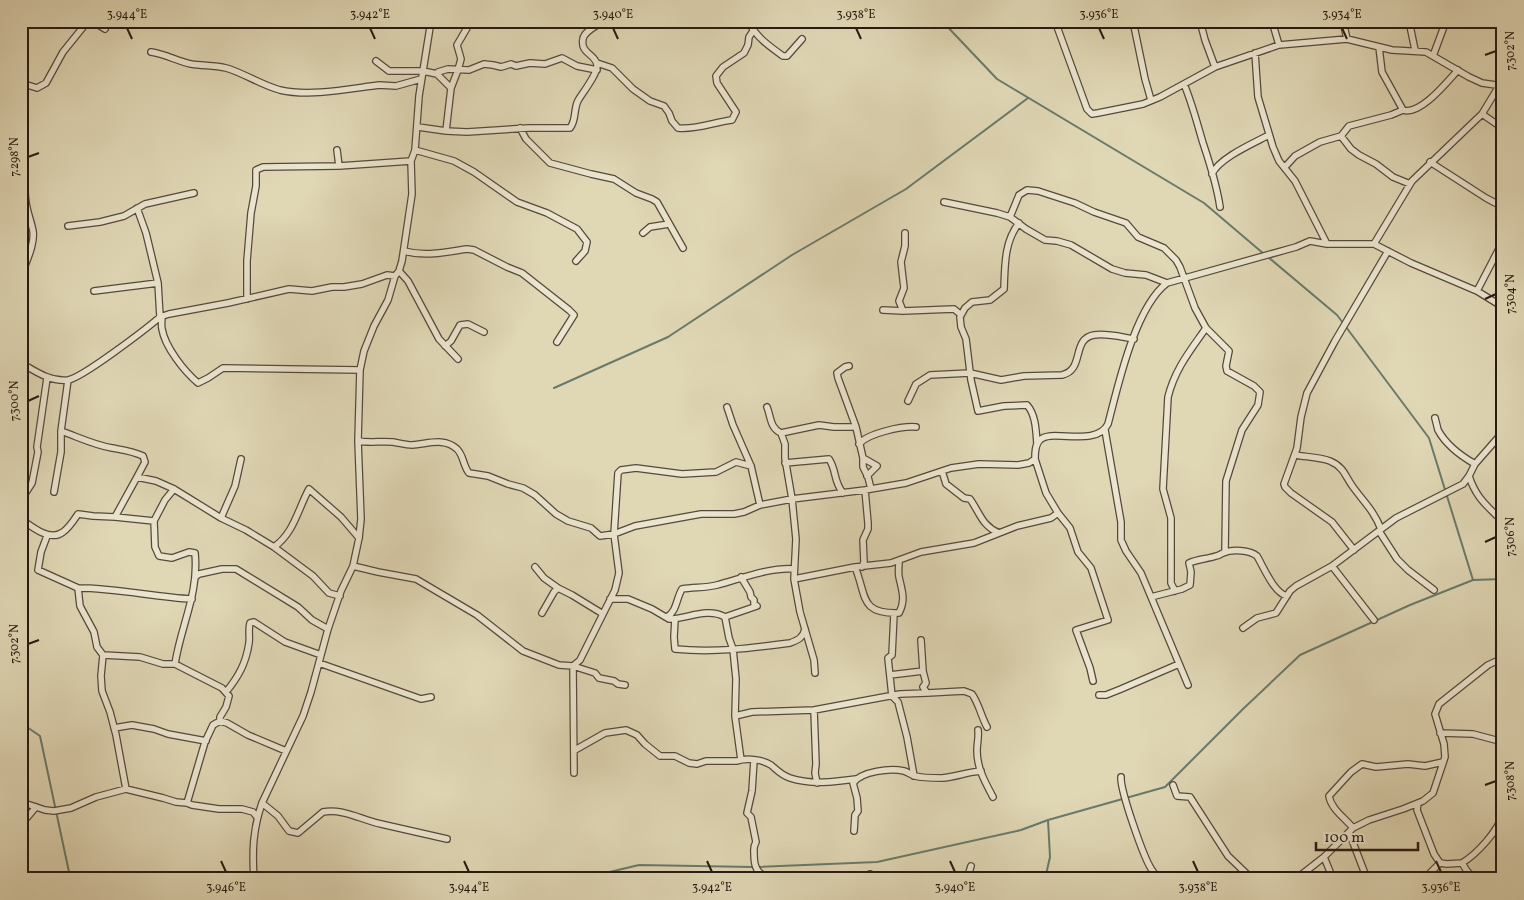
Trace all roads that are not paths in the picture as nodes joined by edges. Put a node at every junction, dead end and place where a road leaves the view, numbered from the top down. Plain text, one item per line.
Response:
1 (90, 21) edge
2 (431, 21) edge
3 (469, 21) edge
4 (603, 21) edge
5 (748, 21) edge
6 (1055, 21) edge
7 (1133, 21) edge
8 (1200, 21) edge
9 (1272, 21) edge
10 (1343, 21) edge
11 (1409, 21) edge
12 (1446, 21) edge
13 (105, 29) dead end
14 (753, 31) junction
15 (802, 39) dead end
16 (1347, 39) junction
17 (1279, 45) junction
18 (1379, 47) junction
19 (1414, 50) junction
20 (151, 52) dead end
21 (1255, 53) junction
22 (1433, 56) junction
23 (376, 62) dead end
24 (597, 63) junction
25 (1215, 67) junction
26 (458, 70) junction
27 (597, 70) junction
28 (1458, 70) junction
29 (423, 72) junction
30 (1503, 73) edge
31 (436, 74) junction
32 (422, 79) junction
33 (21, 83) edge
34 (1184, 84) junction
35 (1501, 86) edge
36 (451, 88) junction
37 (1151, 100) junction
38 (1403, 110) junction
39 (1482, 114) junction
40 (418, 127) junction
41 (1503, 127) edge
42 (520, 128) junction
43 (446, 131) junction
44 (1269, 135) junction
45 (1341, 136) junction
46 (337, 150) dead end
47 (416, 150) junction
48 (411, 161) junction
49 (1430, 162) junction
50 (339, 166) junction
51 (1285, 167) junction
52 (1212, 174) junction
53 (1410, 184) junction
54 (21, 190) edge
55 (194, 193) dead end
56 (944, 202) dead end
57 (1220, 207) dead end
58 (1503, 207) edge
59 (137, 208) junction
60 (1010, 217) junction
61 (1019, 223) junction
62 (669, 224) junction
63 (68, 226) dead end
64 (905, 233) dead end
65 (642, 234) dead end
66 (1503, 241) edge
67 (1327, 244) junction
68 (1374, 244) junction
69 (683, 248) dead end
70 (404, 251) junction
71 (1388, 251) junction
72 (576, 261) dead end
73 (397, 274) junction
74 (21, 277) edge
75 (1183, 278) junction
76 (158, 283) junction
77 (1167, 283) junction
78 (94, 291) dead end
79 (1477, 291) junction
80 (247, 299) junction
81 (1503, 306) edge
82 (883, 310) dead end
83 (903, 311) junction
84 (960, 314) junction
85 (161, 317) junction
86 (1206, 328) junction
87 (484, 332) dead end
88 (1134, 339) junction
89 (557, 342) dead end
90 (445, 346) junction
91 (458, 359) dead end
92 (21, 363) edge
93 (848, 366) dead end
94 (360, 370) junction
95 (970, 373) junction
96 (47, 378) junction
97 (68, 380) junction
98 (908, 401) dead end
99 (727, 407) dead end
100 (767, 407) dead end
101 (1434, 418) dead end
102 (916, 426) dead end
103 (856, 427) junction
104 (1105, 430) junction
105 (61, 431) junction
106 (1503, 432) edge
107 (782, 433) junction
108 (358, 441) junction
109 (860, 444) junction
110 (1037, 444) junction
111 (1295, 455) junction
112 (863, 458) junction
113 (241, 459) dead end
114 (1034, 459) junction
115 (785, 463) junction
116 (1475, 464) junction
117 (751, 466) junction
118 (942, 471) junction
119 (868, 476) junction
120 (1469, 476) junction
121 (137, 477) junction
122 (174, 489) junction
123 (868, 489) junction
124 (54, 492) dead end
125 (843, 493) junction
126 (792, 499) junction
127 (21, 500) edge
128 (760, 505) junction
129 (1058, 513) junction
130 (1497, 516) dead end
131 (115, 517) junction
132 (221, 518) junction
133 (21, 519) edge
134 (154, 522) junction
135 (1380, 530) junction
136 (999, 533) junction
137 (614, 534) junction
138 (48, 536) junction
139 (359, 538) junction
140 (274, 547) junction
141 (1354, 550) junction
142 (1225, 552) junction
143 (899, 561) junction
144 (353, 566) junction
145 (1332, 566) junction
146 (535, 567) dead end
147 (855, 567) junction
148 (862, 567) junction
149 (794, 569) junction
150 (741, 577) junction
151 (194, 578) junction
152 (794, 579) junction
153 (78, 588) junction
154 (558, 588) junction
155 (1434, 590) dead end
156 (1175, 591) junction
157 (340, 596) junction
158 (1287, 596) junction
159 (1151, 597) junction
160 (192, 599) junction
161 (610, 599) junction
162 (542, 613) dead end
163 (603, 614) junction
164 (894, 614) junction
165 (725, 616) junction
166 (667, 617) junction
167 (675, 619) junction
168 (1374, 620) dead end
169 (805, 627) junction
170 (1243, 628) dead end
171 (328, 629) junction
172 (921, 640) dead end
173 (734, 649) junction
174 (103, 655) junction
175 (321, 655) junction
176 (1503, 658) edge
177 (319, 663) junction
178 (175, 664) junction
179 (1179, 664) junction
180 (573, 666) junction
181 (923, 671) junction
182 (815, 673) dead end
183 (890, 675) junction
184 (1092, 681) dead end
185 (625, 685) dead end
186 (1188, 686) dead end
187 (226, 692) junction
188 (927, 694) junction
189 (1099, 695) dead end
190 (431, 696) dead end
191 (892, 696) junction
192 (814, 710) junction
193 (735, 716) junction
194 (220, 721) junction
195 (987, 727) dead end
196 (114, 728) junction
197 (978, 730) dead end
198 (1440, 733) junction
199 (206, 740) junction
200 (1503, 742) edge
201 (575, 750) junction
202 (286, 751) junction
203 (741, 760) junction
204 (754, 760) junction
205 (1443, 762) junction
206 (981, 771) junction
207 (574, 773) dead end
208 (914, 776) junction
209 (1503, 776) edge
210 (1121, 777) dead end
211 (856, 779) junction
212 (817, 783) junction
213 (1173, 785) dead end
214 (126, 789) junction
215 (993, 797) dead end
216 (21, 802) edge
217 (187, 803) junction
218 (262, 803) junction
219 (1418, 803) junction
220 (1503, 804) edge
221 (36, 807) junction
222 (1503, 814) edge
223 (257, 817) junction
224 (21, 828) edge
225 (1351, 830) junction
226 (854, 831) dead end
227 (447, 839) dead end
228 (1324, 857) junction
229 (1440, 863) junction
230 (1462, 863) junction
231 (971, 866) dead end
232 (254, 879) edge
233 (768, 879) edge
234 (967, 879) edge
235 (1160, 879) edge
236 (1252, 879) edge
237 (1296, 879) edge
238 (1333, 879) edge
239 (1367, 879) edge
240 (1430, 879) edge
241 (1475, 879) edge

1 - 13 street
1 - 33 street
2 - 29 street
3 - 26 street
4 - 24 street
5 - 14 street
6 - 37 street
7 - 37 street
8 - 25 street
9 - 17 street
10 - 16 street
11 - 19 street
12 - 22 street
14 - 15 street
14 - 24 street
16 - 17 street
16 - 18 street
17 - 21 street
18 - 19 street
18 - 38 street
19 - 22 street
20 - 32 street
21 - 25 street
21 - 44 street
22 - 28 street
23 - 29 street
24 - 27 street
25 - 34 street
26 - 27 street
26 - 31 street
26 - 36 street
27 - 42 street
28 - 35 street
28 - 38 street
29 - 31 street
29 - 32 street
30 - 35 street
31 - 36 street
32 - 40 street
34 - 37 street
34 - 52 street
35 - 39 street
36 - 43 street
38 - 45 street
39 - 41 street
39 - 49 street
40 - 43 street
40 - 47 street
42 - 43 street
42 - 62 street
44 - 51 street
44 - 52 street
45 - 51 street
45 - 53 street
46 - 50 street
47 - 48 street
47 - 72 street
48 - 50 street
48 - 70 street
49 - 53 street
49 - 58 street
50 - 80 street
51 - 67 street
52 - 57 street
53 - 68 street
54 - 74 street
55 - 59 street
56 - 60 street
59 - 63 street
59 - 76 street
60 - 61 street
60 - 75 street
61 - 77 street
61 - 84 street
62 - 65 street
62 - 69 street
64 - 83 street
66 - 79 street
67 - 68 street
67 - 75 street
68 - 71 street
70 - 73 street
70 - 89 street
71 - 79 street
71 - 111 street
73 - 80 street
73 - 90 street
73 - 94 street
75 - 77 street
75 - 86 street
76 - 78 street
76 - 85 street
77 - 88 street
79 - 81 street
80 - 85 street
82 - 83 street
83 - 84 street
84 - 95 street
85 - 94 street
85 - 97 street
86 - 142 street
86 - 156 street
87 - 90 street
88 - 95 street
88 - 104 street
90 - 91 street
92 - 96 street
93 - 103 street
94 - 108 street
95 - 98 street
95 - 110 street
96 - 97 street
96 - 127 street
97 - 105 street
99 - 117 street
100 - 107 street
101 - 116 street
102 - 109 street
103 - 107 street
103 - 109 street
104 - 110 street
104 - 159 street
105 - 121 street
105 - 124 street
106 - 116 street
107 - 115 street
108 - 137 street
108 - 139 street
109 - 112 street
110 - 114 street
111 - 135 street
111 - 141 street
112 - 119 street
112 - 119 street
113 - 132 street
114 - 118 street
114 - 129 street
115 - 125 street
115 - 126 street
116 - 120 street
117 - 128 street
117 - 137 street
118 - 123 street
118 - 136 street
119 - 123 street
120 - 130 street
120 - 135 street
121 - 122 street
121 - 131 street
122 - 132 street
122 - 134 street
123 - 125 street
123 - 148 street
125 - 126 street
126 - 128 street
126 - 149 street
128 - 137 street
129 - 136 street
129 - 184 street
131 - 134 street
131 - 138 street
132 - 140 street
133 - 138 street
134 - 151 street
135 - 141 street
135 - 155 street
136 - 143 street
137 - 161 street
138 - 153 street
139 - 140 street
139 - 144 street
140 - 157 street
141 - 145 street
142 - 156 street
142 - 158 street
143 - 148 street
143 - 164 street
144 - 157 street
144 - 180 street
145 - 158 street
145 - 168 street
146 - 154 street
147 - 148 street
147 - 152 street
147 - 164 street
149 - 150 street
149 - 152 street
150 - 165 street
150 - 166 street
151 - 160 street
151 - 171 street
152 - 169 street
153 - 160 street
153 - 174 street
154 - 162 street
154 - 163 street
156 - 159 street
157 - 171 street
158 - 170 street
159 - 179 street
160 - 178 street
161 - 163 street
161 - 166 street
163 - 180 street
164 - 183 street
165 - 167 street
165 - 173 street
166 - 167 street
167 - 173 street
169 - 173 street
169 - 182 street
171 - 175 street
172 - 181 street
173 - 193 street
174 - 178 street
174 - 196 street
175 - 177 street
175 - 187 street
176 - 198 street
177 - 190 street
177 - 202 street
178 - 187 street
179 - 186 street
179 - 189 street
180 - 185 street
180 - 201 street
181 - 183 street
181 - 188 street
183 - 191 street
187 - 194 street
188 - 191 street
188 - 195 street
191 - 192 street
191 - 208 street
192 - 193 street
192 - 212 street
193 - 203 street
194 - 199 street
194 - 202 street
196 - 199 street
196 - 214 street
197 - 206 street
198 - 200 street
198 - 205 street
199 - 217 street
201 - 203 street
201 - 207 street
202 - 218 street
203 - 204 street
204 - 212 street
204 - 233 street
205 - 219 street
205 - 225 street
206 - 208 street
206 - 215 street
208 - 211 street
209 - 220 street
210 - 235 street
211 - 212 street
211 - 226 street
213 - 236 street
214 - 217 street
214 - 221 street
216 - 221 street
217 - 223 street
218 - 223 street
218 - 227 street
219 - 225 street
219 - 229 street
221 - 224 street
222 - 230 street
223 - 232 street
225 - 228 street
225 - 239 street
228 - 237 street
228 - 238 street
229 - 230 street
229 - 240 street
230 - 241 street
231 - 234 street

